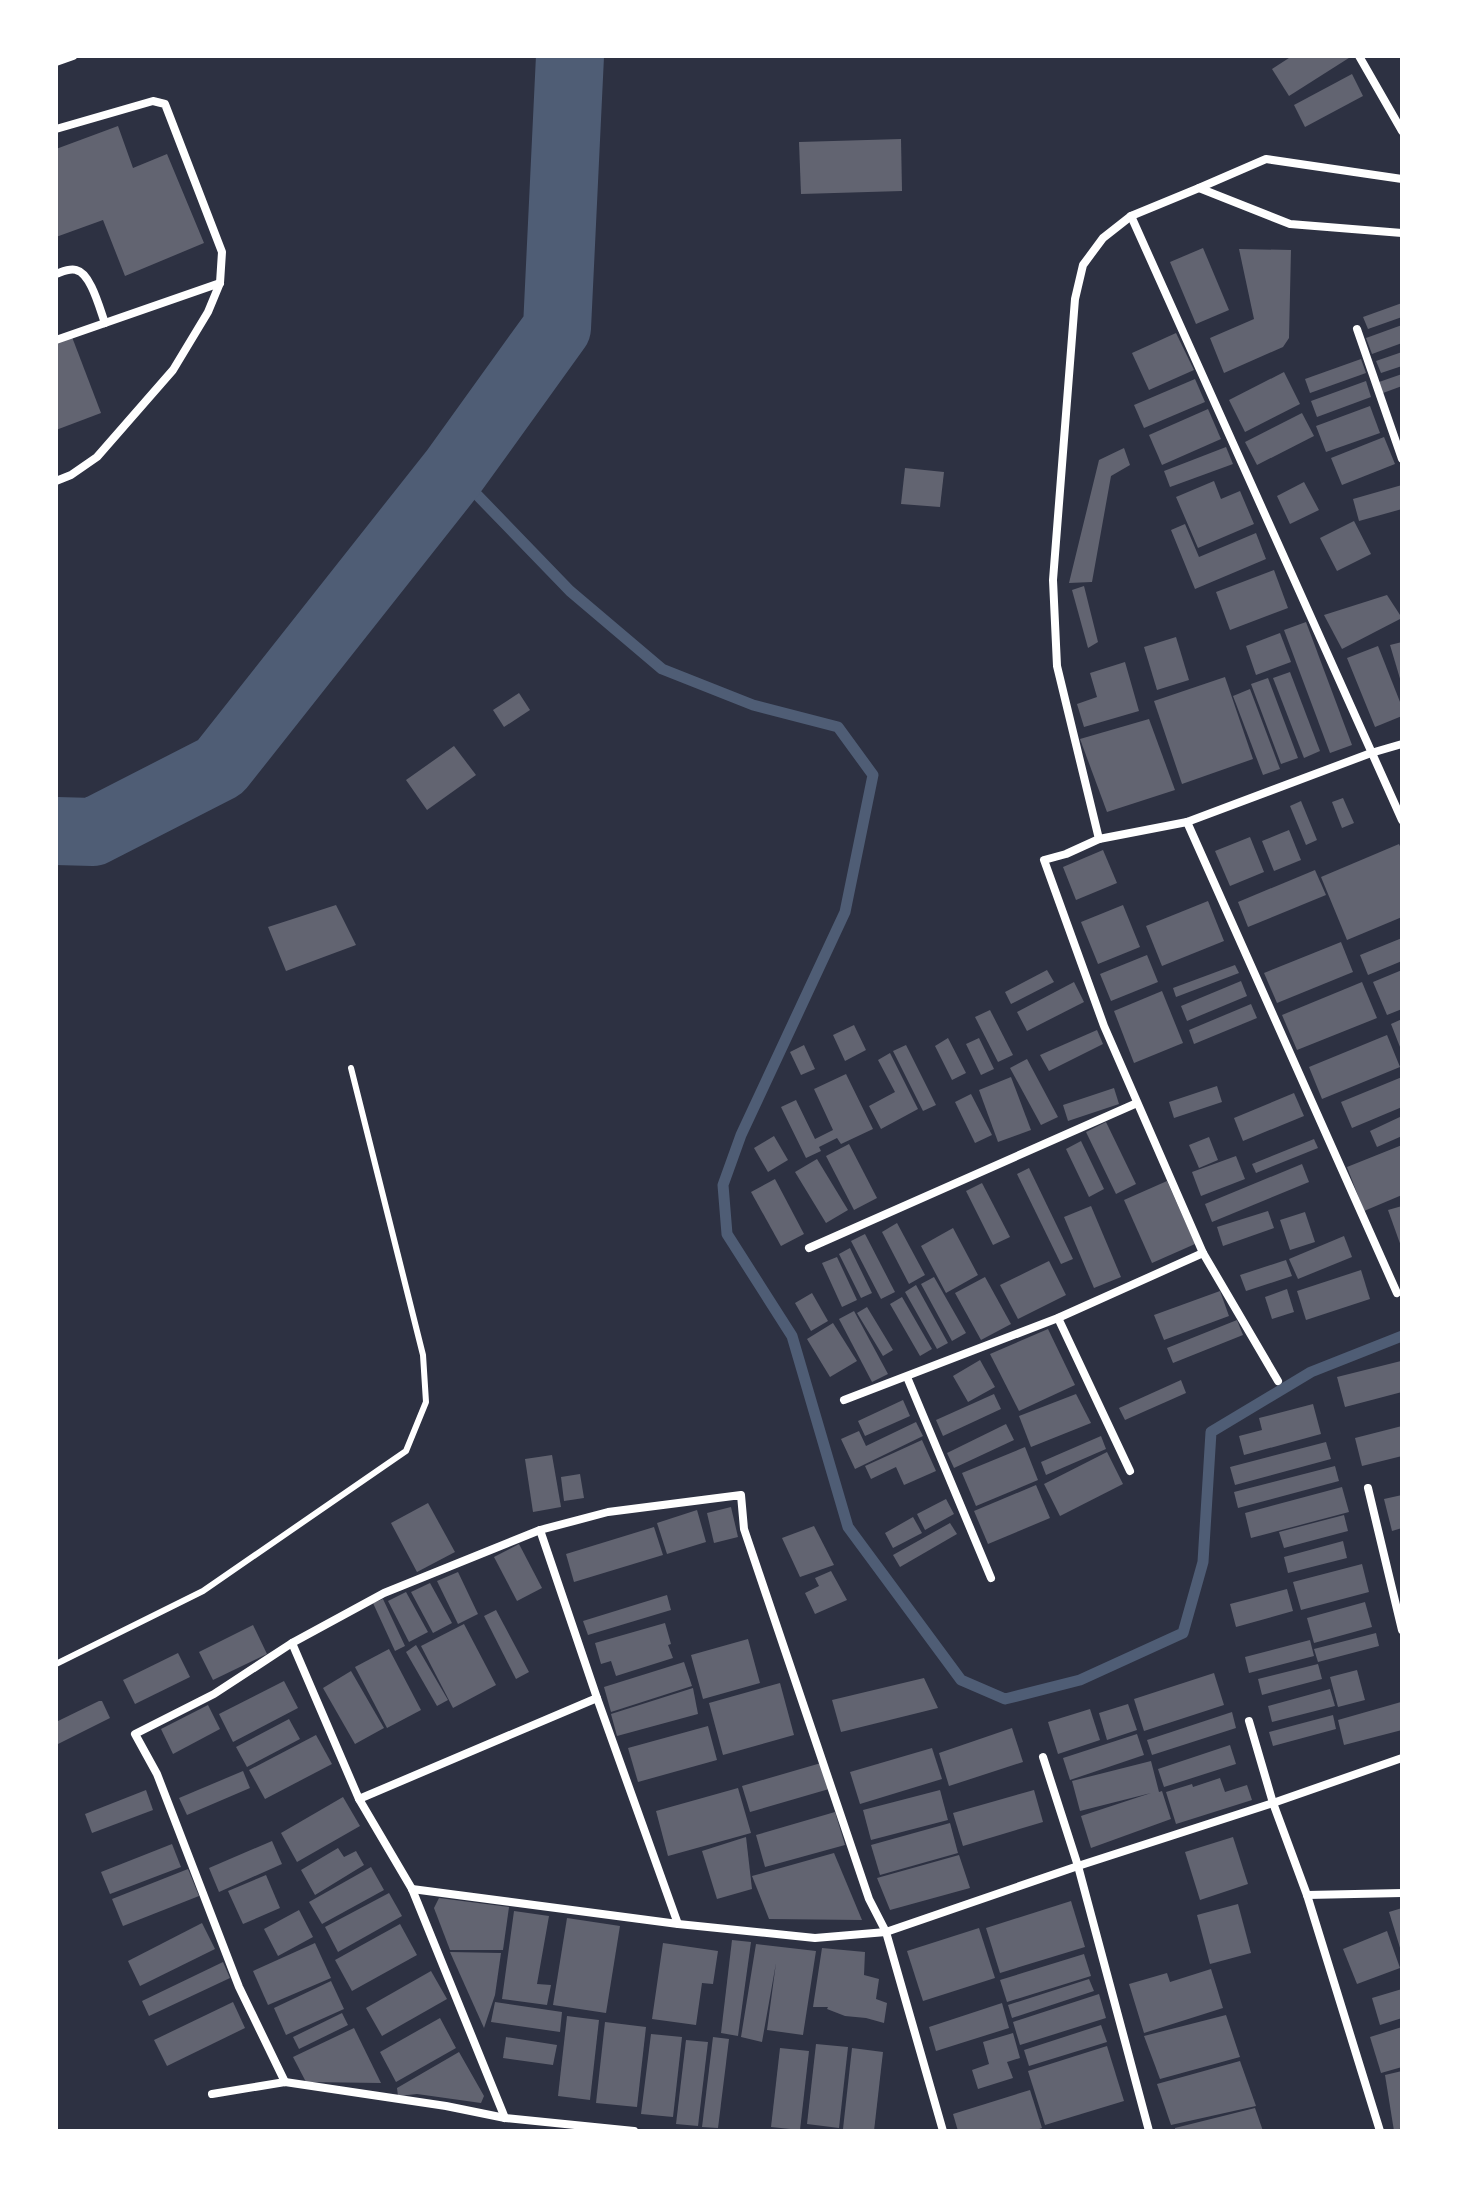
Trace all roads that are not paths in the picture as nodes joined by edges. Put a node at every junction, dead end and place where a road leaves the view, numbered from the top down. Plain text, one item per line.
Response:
1 (73, 56) edge
2 (1359, 56) edge
3 (56, 62) edge
4 (56, 129) edge
5 (1402, 131) edge
6 (1402, 179) edge
7 (1199, 188) junction
8 (1131, 216) junction
9 (1402, 233) edge
10 (56, 274) edge
11 (220, 283) junction
12 (105, 323) junction
13 (1357, 329) dead end
14 (56, 340) edge
15 (1402, 459) edge
16 (56, 481) edge
17 (1402, 744) edge
18 (1371, 753) junction
19 (1402, 820) edge
20 (1187, 822) junction
21 (1099, 839) junction
22 (351, 1068) dead end
23 (1137, 1103) junction
24 (809, 1248) dead end
25 (1203, 1253) junction
26 (1397, 1293) dead end
27 (1058, 1318) junction
28 (907, 1377) junction
29 (1278, 1381) dead end
30 (844, 1400) dead end
31 (1130, 1471) dead end
32 (1368, 1488) dead end
33 (540, 1530) junction
34 (991, 1578) dead end
35 (1402, 1630) edge
36 (292, 1643) junction
37 (56, 1664) edge
38 (597, 1698) junction
39 (1249, 1721) dead end
40 (1043, 1757) dead end
41 (1402, 1758) edge
42 (359, 1799) junction
43 (1273, 1803) junction
44 (1078, 1866) junction
45 (412, 1889) junction
46 (1402, 1893) edge
47 (1307, 1895) junction
48 (678, 1924) junction
49 (886, 1932) junction
50 (285, 2082) junction
51 (212, 2094) dead end
52 (505, 2118) junction
53 (634, 2131) edge
54 (943, 2131) edge
55 (1149, 2131) edge
56 (1380, 2131) edge

1 - 3 street
2 - 5 street
4 - 11 street
6 - 7 street
7 - 8 street
7 - 9 street
8 - 18 street
8 - 21 street
10 - 12 street
11 - 12 street
11 - 16 street
12 - 14 street
13 - 15 street
17 - 18 street
18 - 19 street
18 - 20 street
20 - 21 street
20 - 26 street
21 - 23 street
22 - 37 lane
23 - 24 street
23 - 25 street
25 - 27 street
25 - 29 street
27 - 28 street
27 - 31 street
28 - 30 street
28 - 34 street
32 - 35 street
33 - 36 street
33 - 38 street
33 - 49 street
36 - 42 street
36 - 50 street
38 - 42 street
38 - 48 street
39 - 43 street
40 - 44 street
41 - 43 street
42 - 45 street
43 - 44 street
43 - 47 street
44 - 49 street
44 - 55 street
45 - 48 street
45 - 52 street
46 - 47 street
47 - 56 street
48 - 49 street
49 - 54 street
50 - 51 street
50 - 52 street
52 - 53 street

